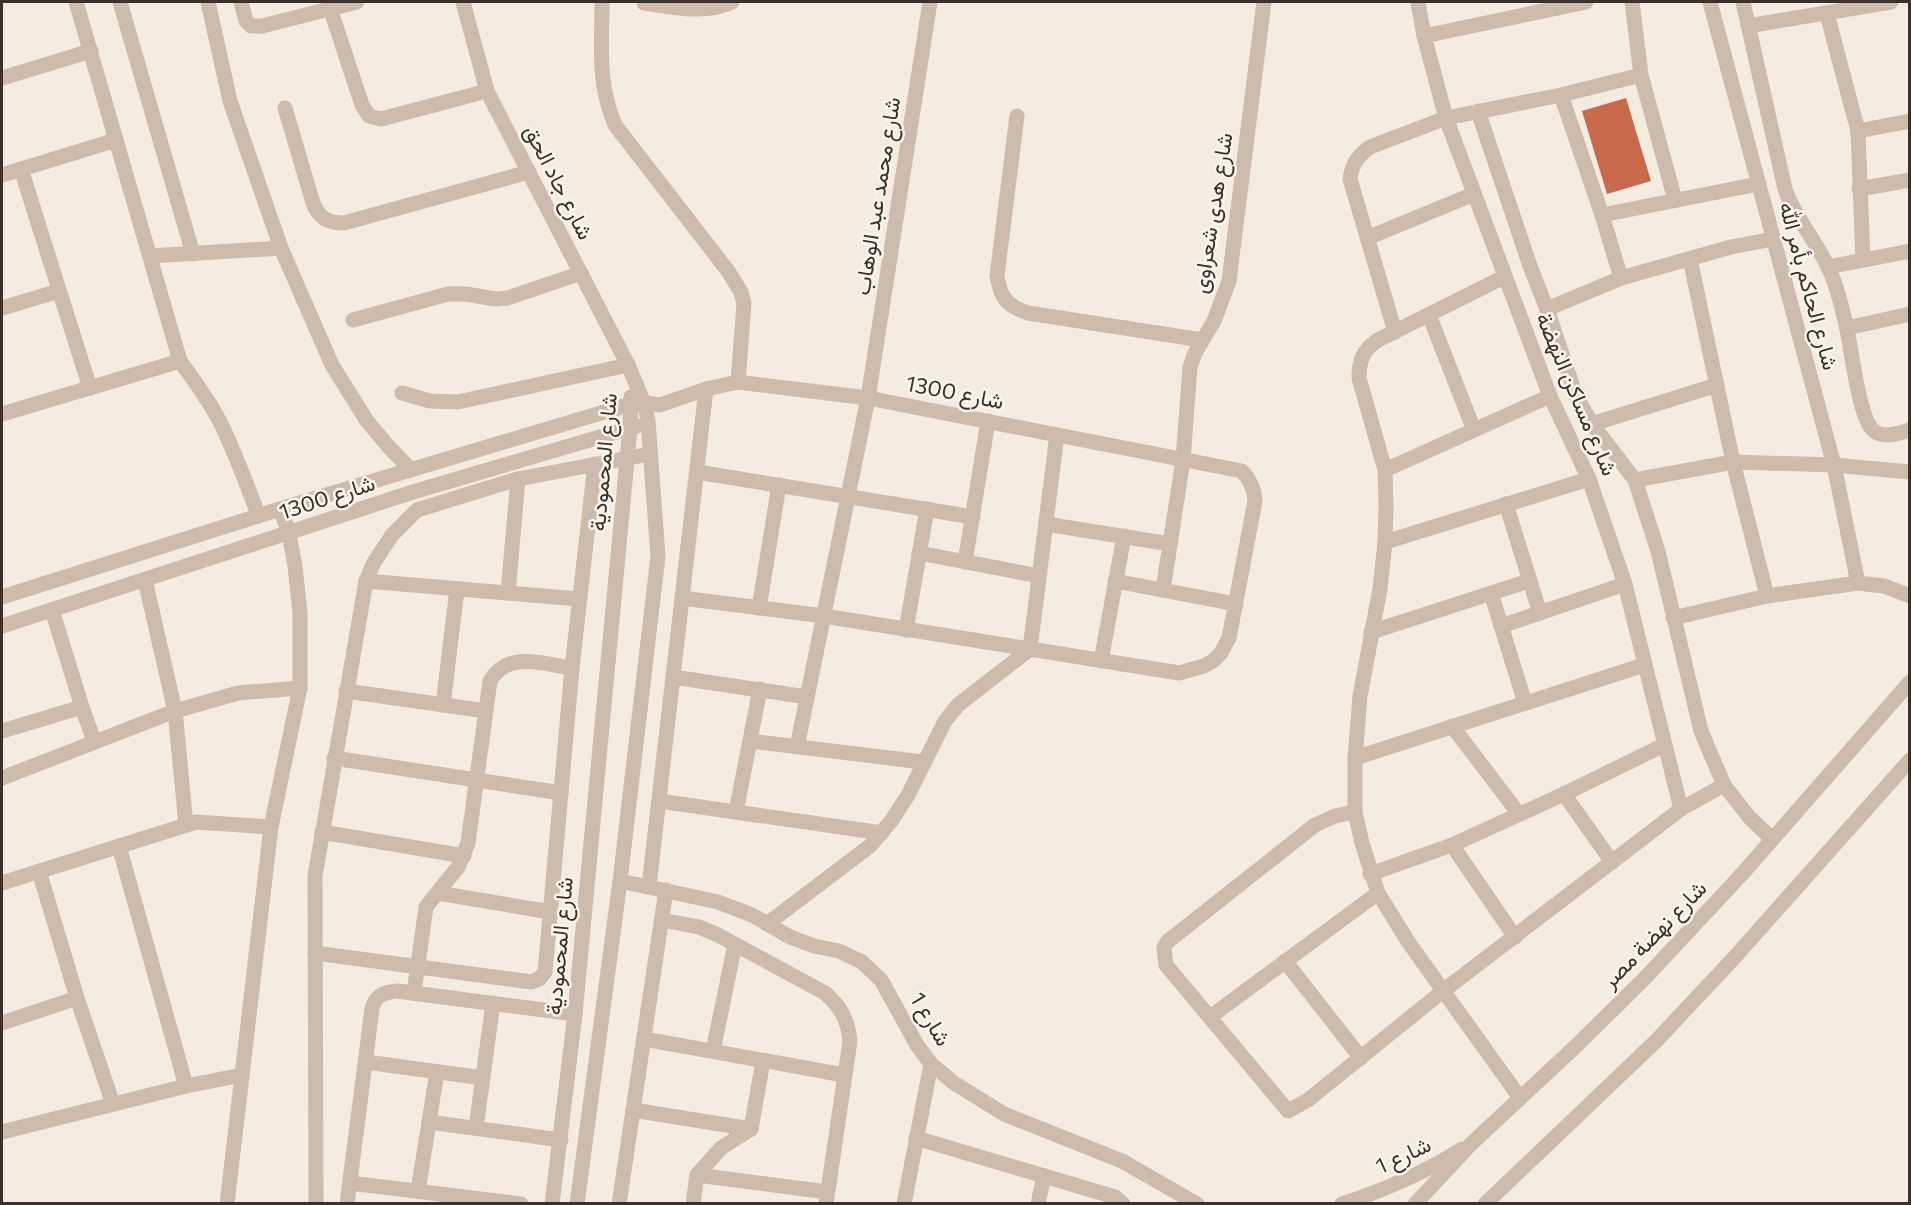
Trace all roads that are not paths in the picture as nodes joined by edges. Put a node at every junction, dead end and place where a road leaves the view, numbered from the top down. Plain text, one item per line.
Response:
1 (76, 2) edge
2 (120, 2) edge
3 (208, 2) edge
4 (241, 2) edge
5 (357, 2) edge
6 (463, 2) edge
7 (602, 2) edge
8 (732, 2) edge
9 (930, 2) edge
10 (1264, 2) edge
11 (1418, 2) edge
12 (1586, 2) edge
13 (1632, 2) edge
14 (1710, 2) edge
15 (1743, 2) edge
16 (1891, 2) edge
17 (644, 3) edge
18 (330, 8) junction
19 (1827, 14) junction
20 (1748, 26) junction
21 (1424, 36) junction
22 (91, 51) junction
23 (1641, 75) junction
24 (2, 78) edge
25 (487, 90) junction
26 (1561, 95) junction
27 (285, 108) dead end
28 (1478, 111) junction
29 (1017, 116) dead end
30 (1446, 118) junction
31 (1910, 121) edge
32 (1858, 131) junction
33 (116, 140) junction
34 (21, 169) junction
35 (529, 172) junction
36 (2, 175) edge
37 (1910, 180) edge
38 (1758, 184) junction
39 (1859, 189) junction
40 (1474, 194) junction
41 (1675, 200) junction
42 (1602, 215) junction
43 (1367, 238) junction
44 (1773, 239) junction
45 (281, 248) junction
46 (1910, 251) edge
47 (193, 254) junction
48 (150, 256) junction
49 (1690, 259) junction
50 (1863, 260) junction
51 (1828, 267) junction
52 (581, 273) junction
53 (1504, 277) junction
54 (1621, 278) junction
55 (59, 291) junction
56 (2, 308) edge
57 (1547, 309) junction
58 (1910, 314) edge
59 (1430, 315) junction
60 (354, 320) dead end
61 (1846, 328) junction
62 (1395, 332) junction
63 (1202, 340) junction
64 (180, 361) junction
65 (630, 370) junction
66 (738, 382) junction
67 (1717, 386) junction
68 (90, 388) junction
69 (706, 389) junction
70 (402, 393) dead end
71 (1550, 396) junction
72 (868, 398) junction
73 (637, 404) junction
74 (660, 405) junction
75 (2, 414) edge
76 (988, 421) junction
77 (648, 422) junction
78 (1592, 424) junction
79 (630, 428) junction
80 (1474, 430) junction
81 (1910, 430) edge
82 (1057, 435) junction
83 (650, 454) junction
84 (627, 458) junction
85 (1183, 460) junction
86 (1733, 462) junction
87 (595, 464) junction
88 (1834, 465) junction
89 (411, 470) junction
90 (1385, 470) junction
91 (697, 471) junction
92 (1910, 472) edge
93 (518, 479) junction
94 (1589, 479) junction
95 (1635, 480) junction
96 (779, 485) junction
97 (848, 496) junction
98 (1506, 504) junction
99 (280, 509) junction
100 (927, 509) junction
101 (259, 516) junction
102 (973, 517) junction
103 (1046, 524) junction
104 (289, 533) junction
105 (1124, 536) junction
106 (1385, 542) junction
107 (1170, 544) junction
108 (919, 554) junction
109 (965, 562) junction
110 (1039, 576) junction
111 (146, 580) junction
112 (366, 581) junction
113 (1115, 581) junction
114 (1529, 581) junction
115 (1858, 583) junction
116 (1625, 584) junction
117 (457, 589) junction
118 (1163, 590) junction
119 (508, 593) junction
120 (1491, 593) junction
121 (1767, 596) junction
122 (1910, 596) edge
123 (2, 597) edge
124 (682, 598) junction
125 (579, 599) junction
126 (1236, 604) junction
127 (759, 608) junction
128 (52, 610) junction
129 (1540, 613) junction
130 (824, 616) junction
131 (1673, 618) junction
132 (2, 626) edge
133 (1501, 626) junction
134 (906, 630) junction
135 (1371, 632) junction
136 (1030, 649) junction
137 (1101, 661) junction
138 (1644, 665) junction
139 (572, 668) junction
140 (673, 677) junction
141 (1910, 682) edge
142 (300, 688) junction
143 (760, 689) junction
144 (346, 691) junction
145 (807, 697) junction
146 (1525, 703) junction
147 (443, 705) junction
148 (82, 707) junction
149 (175, 711) junction
150 (486, 711) junction
151 (1452, 726) junction
152 (2, 731) edge
153 (94, 741) junction
154 (750, 741) junction
155 (1664, 746) junction
156 (797, 747) junction
157 (334, 758) junction
158 (1355, 758) junction
159 (1910, 760) edge
160 (923, 762) junction
161 (2, 778) edge
162 (477, 780) junction
163 (1724, 785) junction
164 (561, 793) junction
165 (1564, 794) junction
166 (659, 801) junction
167 (1681, 809) junction
168 (736, 812) junction
169 (1355, 812) junction
170 (1519, 814) junction
171 (186, 825) junction
172 (271, 827) junction
173 (322, 832) junction
174 (882, 832) junction
175 (1772, 839) junction
176 (1452, 845) junction
177 (119, 846) junction
178 (464, 856) junction
179 (1612, 862) junction
180 (39, 871) junction
181 (1370, 874) junction
182 (620, 881) junction
183 (2, 882) edge
184 (649, 886) junction
185 (666, 890) junction
186 (438, 893) junction
187 (1378, 893) junction
188 (550, 912) junction
189 (662, 920) junction
190 (768, 924) junction
191 (1515, 937) junction
192 (735, 944) junction
193 (315, 953) junction
194 (1285, 961) junction
195 (418, 966) junction
196 (1443, 991) junction
197 (414, 993) junction
198 (77, 998) junction
199 (494, 1003) junction
200 (575, 1014) junction
201 (1210, 1017) junction
202 (2, 1023) edge
203 (644, 1039) junction
204 (571, 1051) junction
205 (713, 1052) junction
206 (597, 1053) junction
207 (1361, 1058) junction
208 (763, 1060) junction
209 (366, 1062) junction
210 (932, 1064) junction
211 (437, 1072) junction
212 (242, 1075) junction
213 (844, 1076) junction
214 (483, 1078) junction
215 (186, 1086) junction
216 (1520, 1098) junction
217 (113, 1104) junction
218 (633, 1110) junction
219 (429, 1122) junction
220 (476, 1128) junction
221 (752, 1129) junction
222 (2, 1132) edge
223 (916, 1138) junction
224 (561, 1140) junction
225 (1471, 1144) junction
226 (697, 1174) junction
227 (1044, 1176) junction
228 (350, 1183) junction
229 (418, 1191) junction
230 (827, 1198) edge
231 (472, 1201) edge
232 (1347, 1202) edge
233 (227, 1203) edge
234 (316, 1203) edge
235 (347, 1203) edge
236 (521, 1203) edge
237 (552, 1203) edge
238 (577, 1203) edge
239 (619, 1203) edge
240 (693, 1203) edge
241 (904, 1203) edge
242 (1038, 1203) edge
243 (1123, 1203) edge
244 (1197, 1203) edge
245 (1381, 1203) edge
246 (1415, 1203) edge
247 (1485, 1203) edge

1 - 22 street
2 - 47 street
3 - 45 street
4 - 18 street
5 - 18 street
6 - 25 street, شارع جاد الحق
7 - 66 street
8 - 17 street
9 - 72 street, شارع محمد عبد الوهاب
10 - 63 street, شارع هدى شعراوى
11 - 21 street, شارع مساكن النهضة
12 - 21 street
13 - 23 street
14 - 38 street, شارع الحاكم بأمر الله
15 - 20 street
16 - 19 street
18 - 25 street
19 - 20 street
19 - 32 street
20 - 51 street
21 - 30 street, شارع مساكن النهضة
22 - 24 street
22 - 33 street
23 - 26 street
23 - 41 street
25 - 35 street, شارع جاد الحق
26 - 28 street
26 - 42 street
27 - 35 street
28 - 30 street
28 - 57 street, شارع مساكن النهضة
29 - 63 street
30 - 40 street, شارع مساكن النهضة
30 - 43 street
31 - 32 street
32 - 39 street
33 - 34 street
33 - 48 street
34 - 36 street
34 - 55 street
35 - 52 street, شارع جاد الحق
37 - 39 street
38 - 41 street
38 - 44 street, شارع الحاكم بأمر الله
39 - 50 street
40 - 43 street
40 - 53 street, شارع مساكن النهضة
41 - 42 street
42 - 54 street
43 - 62 street
44 - 49 street
44 - 88 street, شارع الحاكم بأمر الله
45 - 47 street
45 - 89 street
46 - 50 street
47 - 48 street
48 - 64 street
49 - 54 street
49 - 67 street
50 - 51 street
51 - 61 street
52 - 60 street
52 - 65 street, شارع جاد الحق
53 - 59 street
53 - 71 street, شارع مساكن النهضة
54 - 57 street
55 - 56 street
55 - 68 street
57 - 78 street, شارع مساكن النهضة
58 - 61 street
59 - 62 street
59 - 80 street
61 - 81 street
62 - 90 street
63 - 85 street, شارع هدى شعراوى
64 - 68 street
64 - 101 street
65 - 70 street
65 - 73 street, شارع المحمودية
66 - 69 street, شارع 1300
66 - 72 street, شارع 1300
67 - 78 street
67 - 86 street
68 - 75 street
69 - 74 street, شارع 1300
69 - 91 street
71 - 80 street
71 - 94 street, شارع مساكن النهضة
72 - 76 street, شارع 1300
72 - 97 street, شارع محمد عبد الوهاب
73 - 74 street, شارع 1300
73 - 77 street, شارع المحمودية
73 - 79 street, شارع المحمودية
73 - 89 street, شارع 1300
74 - 77 street
76 - 82 street, شارع 1300
76 - 102 street
77 - 79 street, شارع 1300
77 - 83 street, شارع المحمودية
78 - 95 street, شارع مساكن النهضة
79 - 84 street, شارع المحمودية
79 - 104 street, شارع 1300
80 - 90 street
82 - 85 street, شارع 1300
82 - 103 street
83 - 84 street
83 - 182 street, شارع المحمودية
84 - 87 street
84 - 200 street, شارع المحمودية
85 - 107 street, شارع هدى شعراوى
85 - 126 street, شارع 1300
86 - 88 street
86 - 95 street
86 - 121 street
87 - 93 street
87 - 125 street
88 - 92 street
88 - 115 street, شارع الحاكم بأمر الله
89 - 99 street, شارع 1300
90 - 106 street
91 - 96 street
91 - 124 street
93 - 112 street
93 - 119 street
94 - 98 street
94 - 116 street, شارع مساكن النهضة
95 - 131 street, شارع مساكن النهضة
96 - 97 street
96 - 127 street
97 - 100 street
97 - 130 street, شارع محمد عبد الوهاب
98 - 106 street
98 - 114 street
99 - 101 street, شارع 1300
99 - 104 street
100 - 102 street
100 - 108 street
101 - 123 street, شارع 1300
102 - 109 street
103 - 105 street
103 - 110 street
104 - 111 street, شارع 1300
104 - 142 street
105 - 107 street
105 - 113 street
106 - 135 street
107 - 118 street, شارع هدى شعراوى
108 - 109 street
108 - 134 street
109 - 110 street
110 - 136 street
111 - 128 street, شارع 1300
111 - 149 street
112 - 117 street
112 - 144 street
113 - 118 street
113 - 137 street
114 - 120 street
114 - 129 street
115 - 121 street
115 - 122 street
116 - 129 street
116 - 138 street, شارع مساكن النهضة
117 - 119 street
117 - 147 street
118 - 126 street
119 - 125 street
120 - 133 street
120 - 135 street
121 - 131 street
124 - 127 street
124 - 140 street
125 - 139 street
126 - 137 street
127 - 130 street
128 - 132 street, شارع 1300
128 - 148 street
129 - 133 street
130 - 134 street
130 - 145 street, شارع محمد عبد الوهاب
131 - 163 street, شارع مساكن النهضة
133 - 146 street
134 - 136 street
135 - 158 street
136 - 137 street
136 - 160 street
138 - 146 street
138 - 155 street, شارع مساكن النهضة
139 - 150 street
139 - 164 street
140 - 143 street
140 - 166 street
141 - 175 street, شارع نهضة مصر
142 - 149 street
142 - 172 street
143 - 145 street
143 - 154 street
144 - 147 street
144 - 157 street
145 - 156 street, شارع محمد عبد الوهاب
146 - 151 street
147 - 150 street
148 - 152 street
148 - 153 street
149 - 153 street
149 - 171 street
150 - 162 street
151 - 158 street
151 - 170 street
153 - 161 street
154 - 156 street
154 - 168 street
155 - 165 street
155 - 167 street, شارع مساكن النهضة
156 - 160 street
157 - 162 street
157 - 173 street
158 - 169 street
159 - 247 street
160 - 174 street
162 - 164 street
162 - 178 street
163 - 167 street
163 - 175 street, شارع مساكن النهضة
164 - 188 street
165 - 170 street
165 - 179 street
166 - 168 street
166 - 184 street
167 - 179 street
168 - 174 street
169 - 181 street
169 - 201 street
170 - 176 street
171 - 172 street
171 - 177 street
172 - 212 street
173 - 178 street
173 - 193 street
174 - 190 street
175 - 216 street, شارع نهضة مصر
176 - 181 street
176 - 191 street
177 - 180 street
177 - 215 street
178 - 186 street
179 - 191 street
180 - 183 street
180 - 198 street
181 - 187 street
182 - 184 street, شارع 1
182 - 206 street, شارع المحمودية
184 - 185 street, شارع 1
185 - 189 street
185 - 190 street, شارع 1
186 - 188 street
186 - 195 street
187 - 194 street
187 - 196 street
188 - 195 street
189 - 192 street
189 - 203 street
190 - 210 street, شارع 1
191 - 196 street
192 - 205 street
192 - 213 street
193 - 195 street
193 - 234 street
194 - 201 street
194 - 207 street
195 - 197 street
196 - 207 street
196 - 216 street
197 - 199 street
197 - 209 street
198 - 202 street
198 - 217 street
199 - 200 street
199 - 214 street
200 - 204 street, شارع المحمودية
201 - 207 street
203 - 205 street
203 - 218 street
204 - 206 street
204 - 224 street, شارع المحمودية
205 - 208 street
206 - 238 street, شارع المحمودية
208 - 213 street
208 - 221 street
209 - 211 street
209 - 228 street
210 - 223 street
210 - 244 street, شارع 1
211 - 214 street
211 - 219 street
212 - 215 street
212 - 233 street
213 - 230 street
214 - 220 street
215 - 217 street
216 - 225 street, شارع نهضة مصر
217 - 222 street
218 - 221 street
218 - 239 street
219 - 220 street
219 - 229 street
220 - 224 street
221 - 226 street
223 - 227 street
223 - 241 street
224 - 237 street, شارع المحمودية
225 - 232 street, شارع 1
225 - 246 street, شارع نهضة مصر
226 - 230 street
226 - 240 street
227 - 242 street
227 - 243 street
228 - 229 street
228 - 235 street
229 - 231 street
231 - 236 street
232 - 245 street, شارع 1

